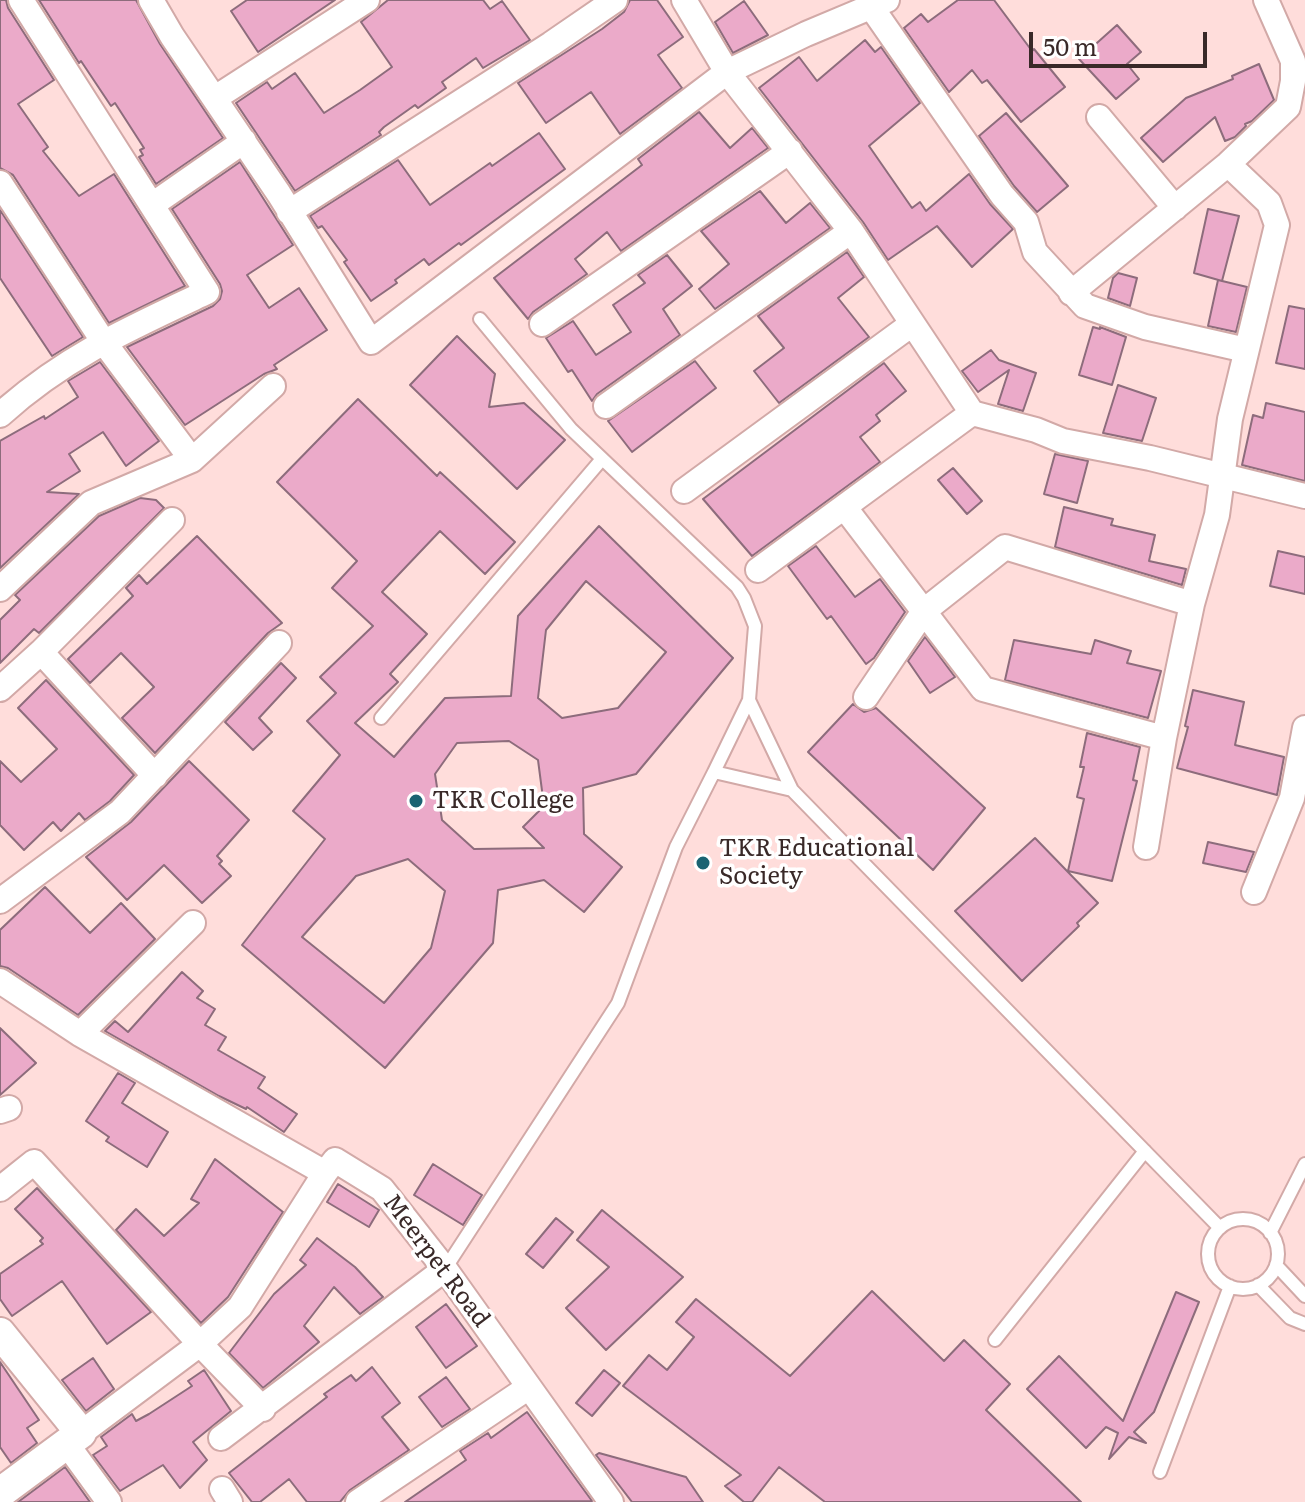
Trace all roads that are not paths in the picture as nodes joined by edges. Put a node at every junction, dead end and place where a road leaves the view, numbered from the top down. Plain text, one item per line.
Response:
1 (21, 0) edge
2 (151, 0) edge
3 (367, 0) edge
4 (615, 0) edge
5 (684, 0) edge
6 (1266, 0) edge
7 (879, 3) edge
8 (727, 72) junction
9 (215, 98) junction
10 (1099, 117) dead end
11 (244, 141) junction
12 (790, 151) junction
13 (1228, 164) junction
14 (0, 183) edge
15 (152, 205) junction
16 (1175, 208) junction
17 (289, 212) junction
18 (851, 231) junction
19 (1071, 293) junction
20 (480, 319) dead end
21 (542, 324) dead end
22 (912, 324) junction
23 (103, 341) junction
24 (1246, 350) junction
25 (273, 386) dead end
26 (606, 406) dead end
27 (972, 413) junction
28 (0, 415) edge
29 (602, 459) junction
30 (192, 460) junction
31 (1224, 476) junction
32 (684, 491) dead end
33 (1305, 496) edge
34 (845, 508) junction
35 (172, 520) dead end
36 (758, 570) dead end
37 (0, 589) edge
38 (1192, 604) junction
39 (924, 611) junction
40 (279, 643) dead end
41 (41, 652) junction
42 (0, 689) edge
43 (866, 697) dead end
44 (749, 700) junction
45 (381, 718) dead end
46 (1305, 728) edge
47 (1164, 738) junction
48 (714, 772) junction
49 (155, 776) junction
50 (792, 790) junction
51 (1146, 847) dead end
52 (1254, 892) dead end
53 (0, 901) edge
54 (193, 923) dead end
55 (0, 981) edge
56 (80, 1034) junction
57 (1145, 1151) junction
58 (1305, 1164) edge
59 (325, 1173) junction
60 (0, 1189) edge
61 (1220, 1228) junction
62 (1270, 1233) junction
63 (1276, 1265) junction
64 (445, 1269) junction
65 (1258, 1285) junction
66 (1230, 1286) junction
67 (1305, 1296) edge
68 (1305, 1324) edge
69 (0, 1333) edge
70 (995, 1340) dead end
71 (200, 1344) junction
72 (529, 1387) junction
73 (263, 1409) junction
74 (73, 1438) junction
75 (221, 1438) dead end
76 (1160, 1472) dead end
77 (0, 1493) edge
78 (608, 1501) edge
79 (109, 1502) edge
80 (358, 1502) edge

1 - 15 street
2 - 9 street
3 - 9 street
4 - 17 street
5 - 8 street
6 - 13 street
7 - 8 street
7 - 19 street
8 - 12 street
8 - 17 street
9 - 11 street
10 - 16 street
11 - 15 street
11 - 17 street
12 - 18 street
12 - 21 street
13 - 16 street
13 - 24 street
14 - 23 street
15 - 23 street
16 - 19 street
18 - 22 street
18 - 26 street
19 - 24 street
20 - 29 lane
22 - 27 street
22 - 32 street
23 - 28 street
23 - 30 street
24 - 31 street
25 - 30 street
27 - 31 street
27 - 34 street
29 - 44 lane
29 - 45 lane
30 - 37 street
31 - 33 street
31 - 38 street
34 - 36 street
34 - 39 street
35 - 41 street
38 - 39 street
38 - 47 street
39 - 43 street
39 - 47 street
40 - 49 street
41 - 42 street
41 - 49 street
44 - 48 lane
44 - 50 lane
46 - 52 street
47 - 51 street
48 - 50 lane
48 - 64 lane
49 - 53 street
50 - 57 lane
54 - 56 street
55 - 56 street
56 - 59 street
57 - 61 lane
57 - 70 lane
58 - 62 lane
59 - 64 street, Meerpet Road
59 - 71 street
60 - 71 street
61 - 62 lane
61 - 66 lane
62 - 63 lane
63 - 65 lane
63 - 67 lane
64 - 72 street, Meerpet Road
64 - 73 street
65 - 66 lane
65 - 68 lane
66 - 76 lane
69 - 74 street
71 - 73 street
71 - 74 street
72 - 78 street, Meerpet Road
72 - 80 street
73 - 75 street
74 - 77 street
74 - 79 street

